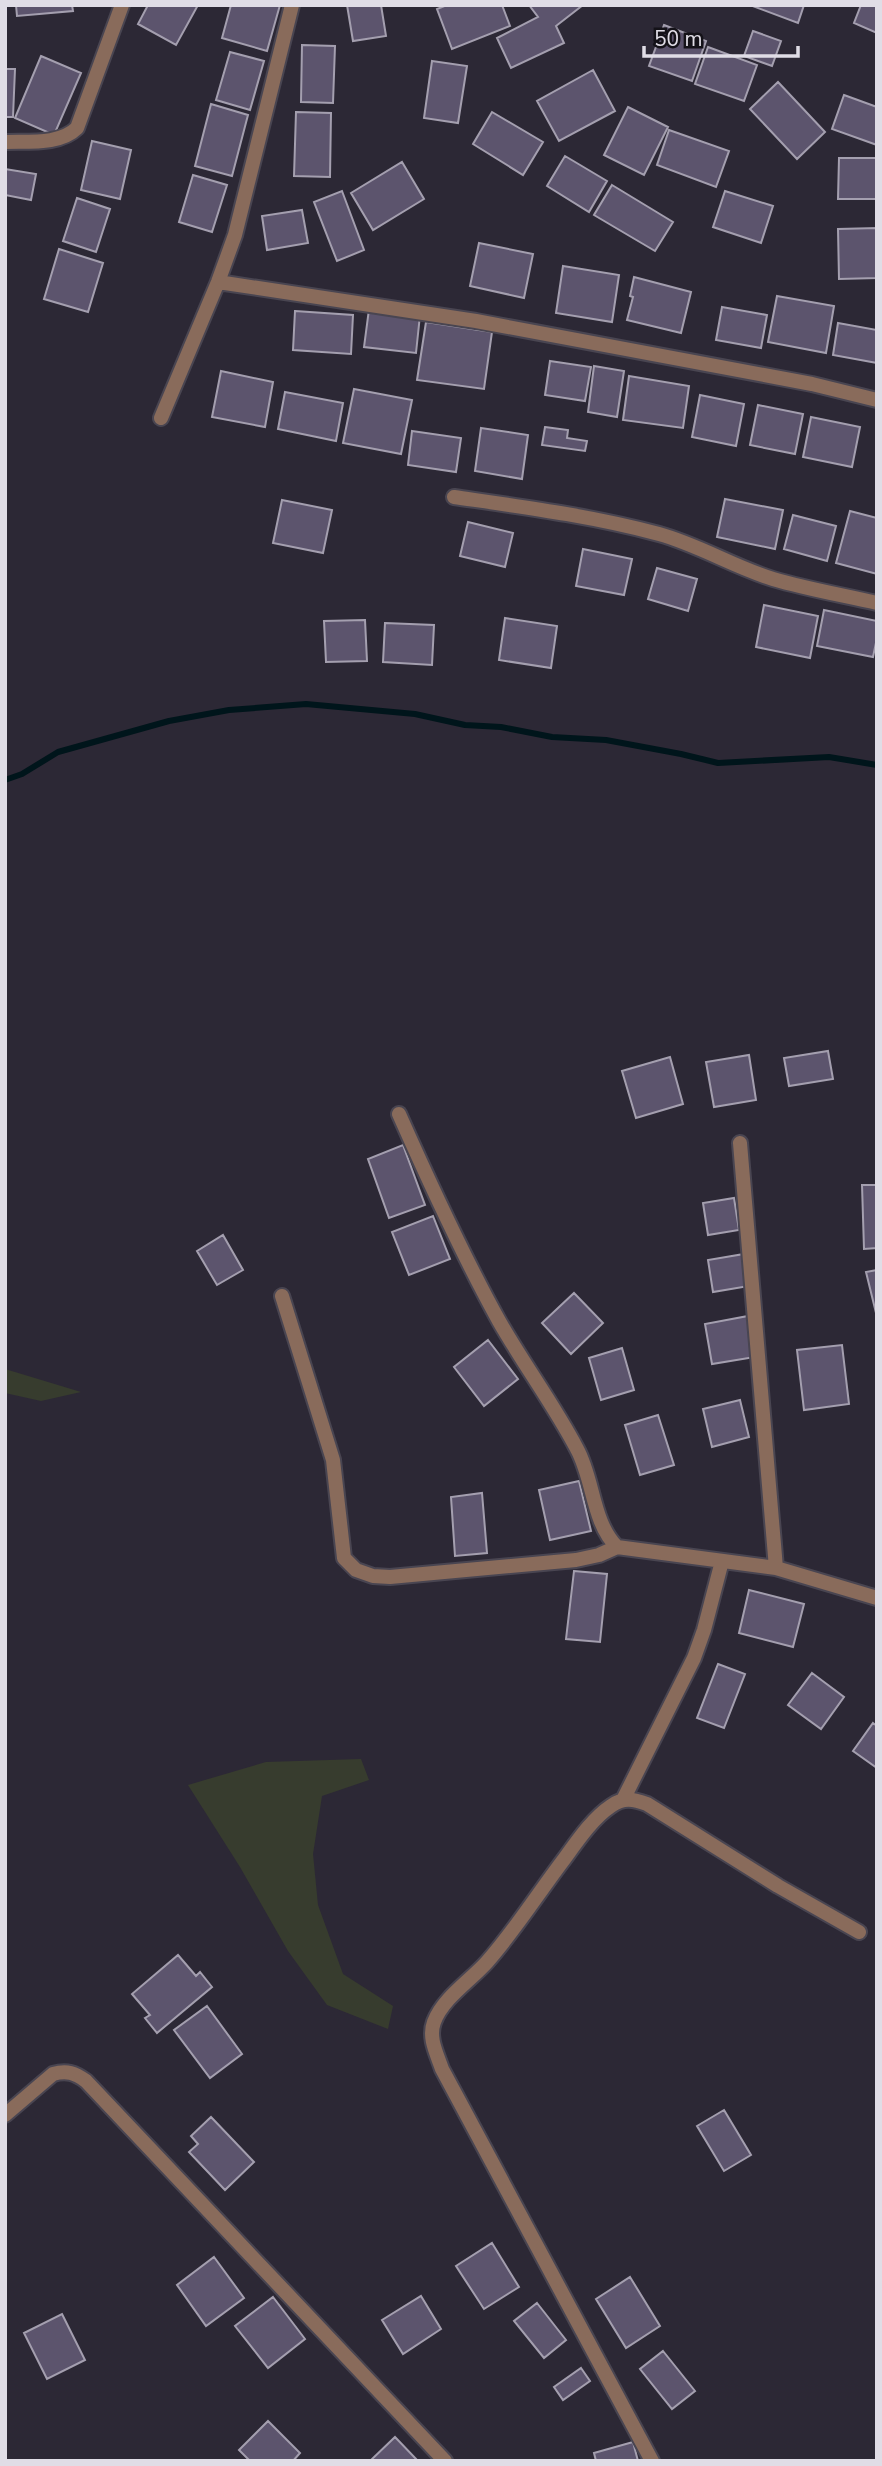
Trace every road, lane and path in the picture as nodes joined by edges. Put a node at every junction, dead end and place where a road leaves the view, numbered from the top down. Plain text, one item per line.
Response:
1 (122, 5) edge
2 (292, 5) edge
3 (5, 142) edge
4 (218, 282) junction
5 (877, 400) edge
6 (160, 418) dead end
7 (454, 497) dead end
8 (877, 603) edge
9 (399, 1114) dead end
10 (740, 1143) dead end
11 (282, 1296) dead end
12 (617, 1547) junction
13 (722, 1561) junction
14 (776, 1568) junction
15 (877, 1598) edge
16 (623, 1800) junction
17 (859, 1932) dead end
18 (5, 2115) edge
19 (446, 2461) edge
20 (652, 2461) edge

1 - 3 street
2 - 4 street
4 - 5 street
4 - 6 street
7 - 8 street
9 - 12 street
10 - 14 street
11 - 12 street
12 - 13 street
13 - 14 street
13 - 16 street
14 - 15 street
16 - 17 street
16 - 20 street
18 - 19 street

